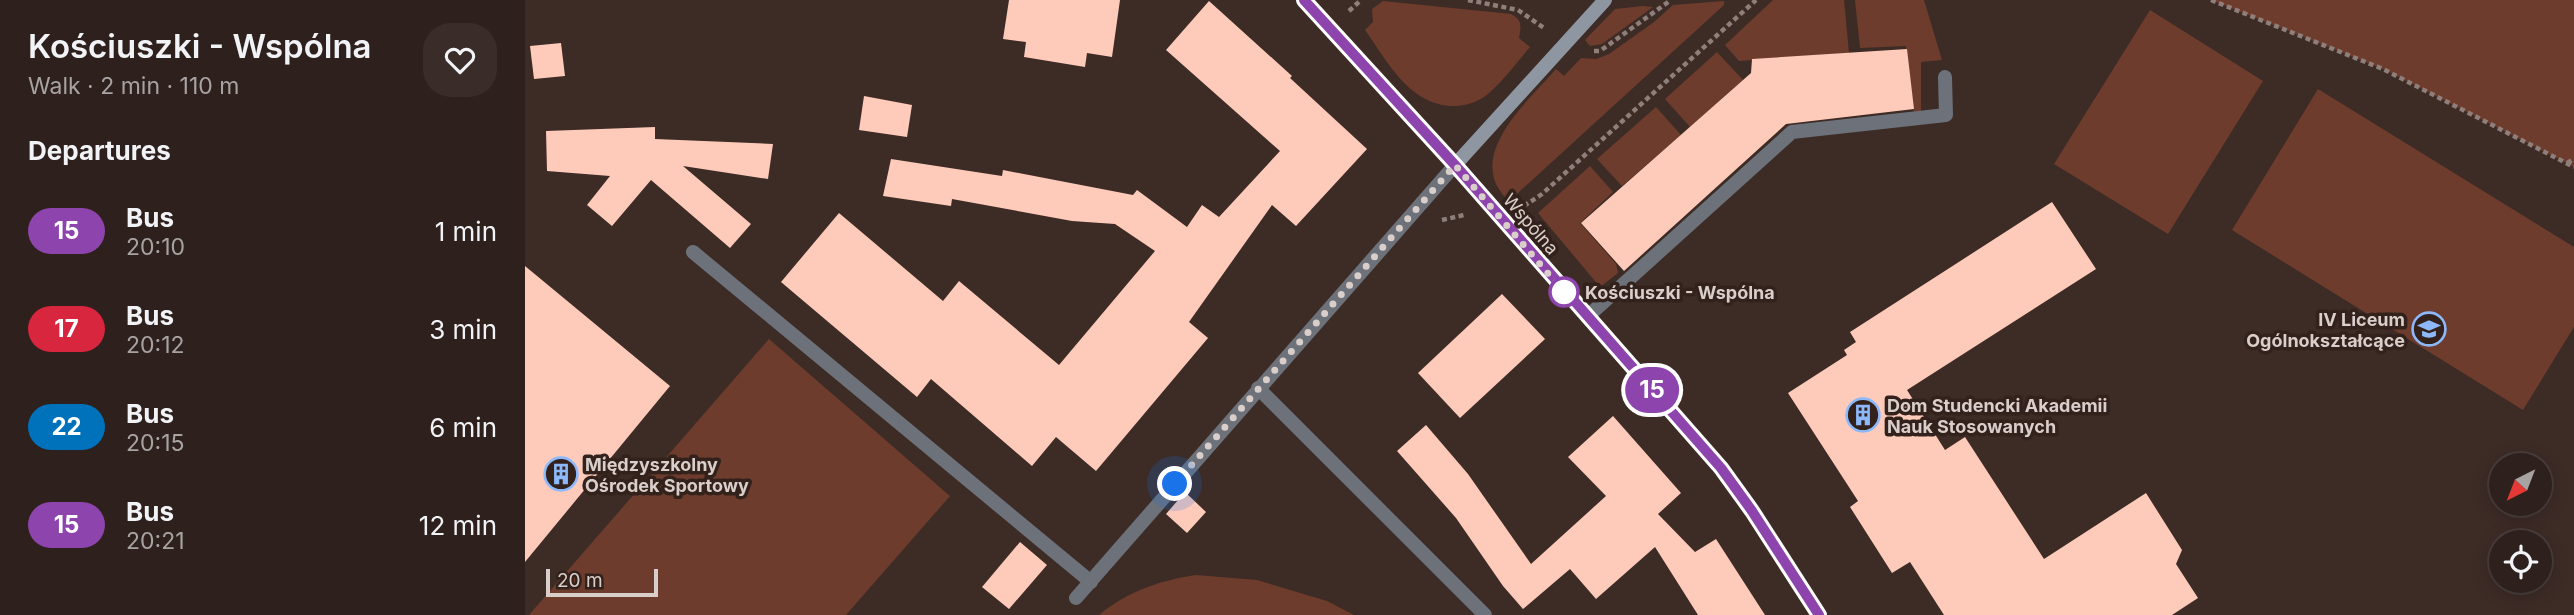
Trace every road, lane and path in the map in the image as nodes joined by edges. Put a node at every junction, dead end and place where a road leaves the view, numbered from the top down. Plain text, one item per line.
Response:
1 (1304, 0) edge
2 (1361, 0) edge
3 (1468, 0) edge
4 (1605, 0) edge
5 (1671, 0) edge
6 (2211, 0) edge
7 (1350, 10) dead end
8 (1561, 46) junction
9 (1945, 77) dead end
10 (2574, 159) edge
11 (2567, 163) junction
12 (1455, 165) junction
13 (2574, 167) edge
14 (693, 253) dead end
15 (1587, 317) junction
16 (1258, 388) junction
17 (1091, 582) junction
18 (1076, 598) dead end
19 (1485, 615) edge
20 (1819, 615) edge

1 - 12 street, Wspólna
2 - 7 path
3 - 8 path
4 - 8 street
5 - 8 path
6 - 11 path
8 - 12 street
9 - 15 lane
10 - 11 path
11 - 13 path
12 - 15 street, Wspólna
12 - 16 lane
14 - 17 lane
15 - 20 street, Wspólna
16 - 17 lane
16 - 19 lane
17 - 18 lane

